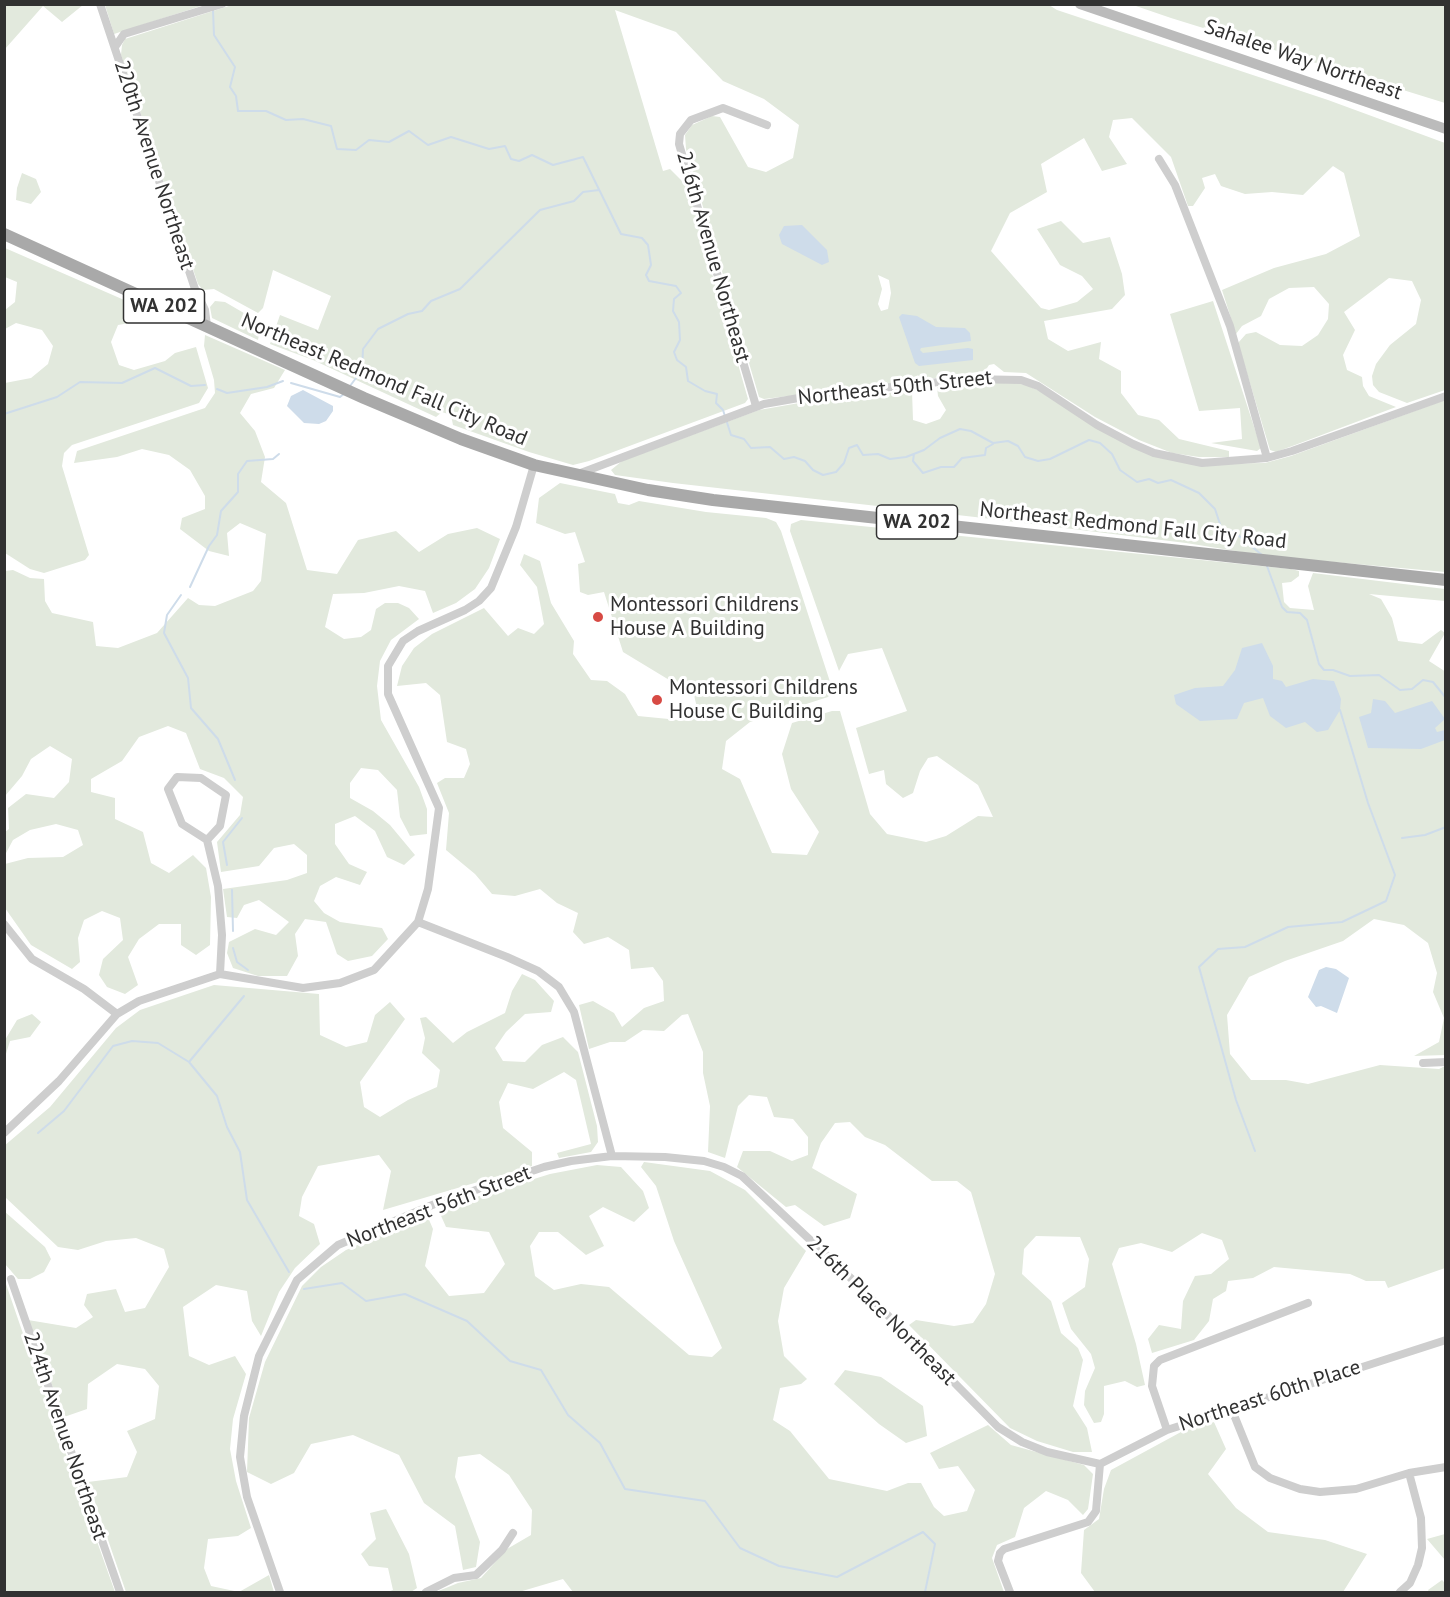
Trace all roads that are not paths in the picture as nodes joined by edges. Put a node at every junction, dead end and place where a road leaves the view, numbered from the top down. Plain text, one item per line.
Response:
1 (100, 4) edge
2 (1080, 4) edge
3 (221, 5) edge
4 (115, 47) junction
5 (767, 125) dead end
6 (1446, 129) edge
7 (1159, 159) dead end
8 (4, 234) edge
9 (207, 326) junction
10 (1446, 396) edge
11 (756, 406) junction
12 (1267, 458) junction
13 (534, 465) junction
14 (578, 475) junction
15 (1446, 580) edge
16 (207, 840) junction
17 (418, 922) junction
18 (4, 924) edge
19 (220, 974) junction
20 (117, 1014) junction
21 (1446, 1062) edge
22 (1423, 1063) dead end
23 (4, 1133) edge
24 (612, 1156) junction
25 (664, 1156) joint
26 (10, 1279) dead end
27 (1308, 1304) dead end
28 (1446, 1340) edge
29 (1232, 1410) junction
30 (1167, 1430) junction
31 (1100, 1464) junction
32 (1446, 1467) edge
33 (1409, 1473) junction
34 (513, 1533) dead end
35 (120, 1593) edge
36 (280, 1593) edge
37 (426, 1593) edge
38 (1010, 1593) edge
39 (1400, 1593) edge

1 - 4 street, 220th Avenue Northeast
2 - 6 main road, Sahalee Way Northeast
3 - 4 street
4 - 9 street, 220th Avenue Northeast
5 - 11 street, 216th Avenue Northeast
7 - 12 street
8 - 9 main road, Northeast Redmond Fall City Road / WA 202
9 - 13 main road, Northeast Redmond Fall City Road / WA 202
10 - 12 street, Northeast 50th Street
11 - 12 street, Northeast 50th Street
11 - 14 street, Northeast 50th Street
13 - 14 main road, Northeast Redmond Fall City Road / WA 202
13 - 17 street
14 - 15 main road, Northeast Redmond Fall City Road / WA 202
16 - 16 street
16 - 19 street
17 - 19 street
17 - 24 street
18 - 20 street
19 - 20 street
20 - 23 street
21 - 22 street
24 - 25 street, Northeast 56th Street
24 - 36 street, Northeast 56th Street
25 - 31 street, 216th Place Northeast
26 - 35 street, 224th Avenue Northeast
27 - 30 street
28 - 29 street, Northeast 60th Place
29 - 30 street, Northeast 60th Place
29 - 33 street
30 - 31 street, Northeast 60th Place
31 - 38 street
32 - 33 street
33 - 39 street
34 - 37 street

